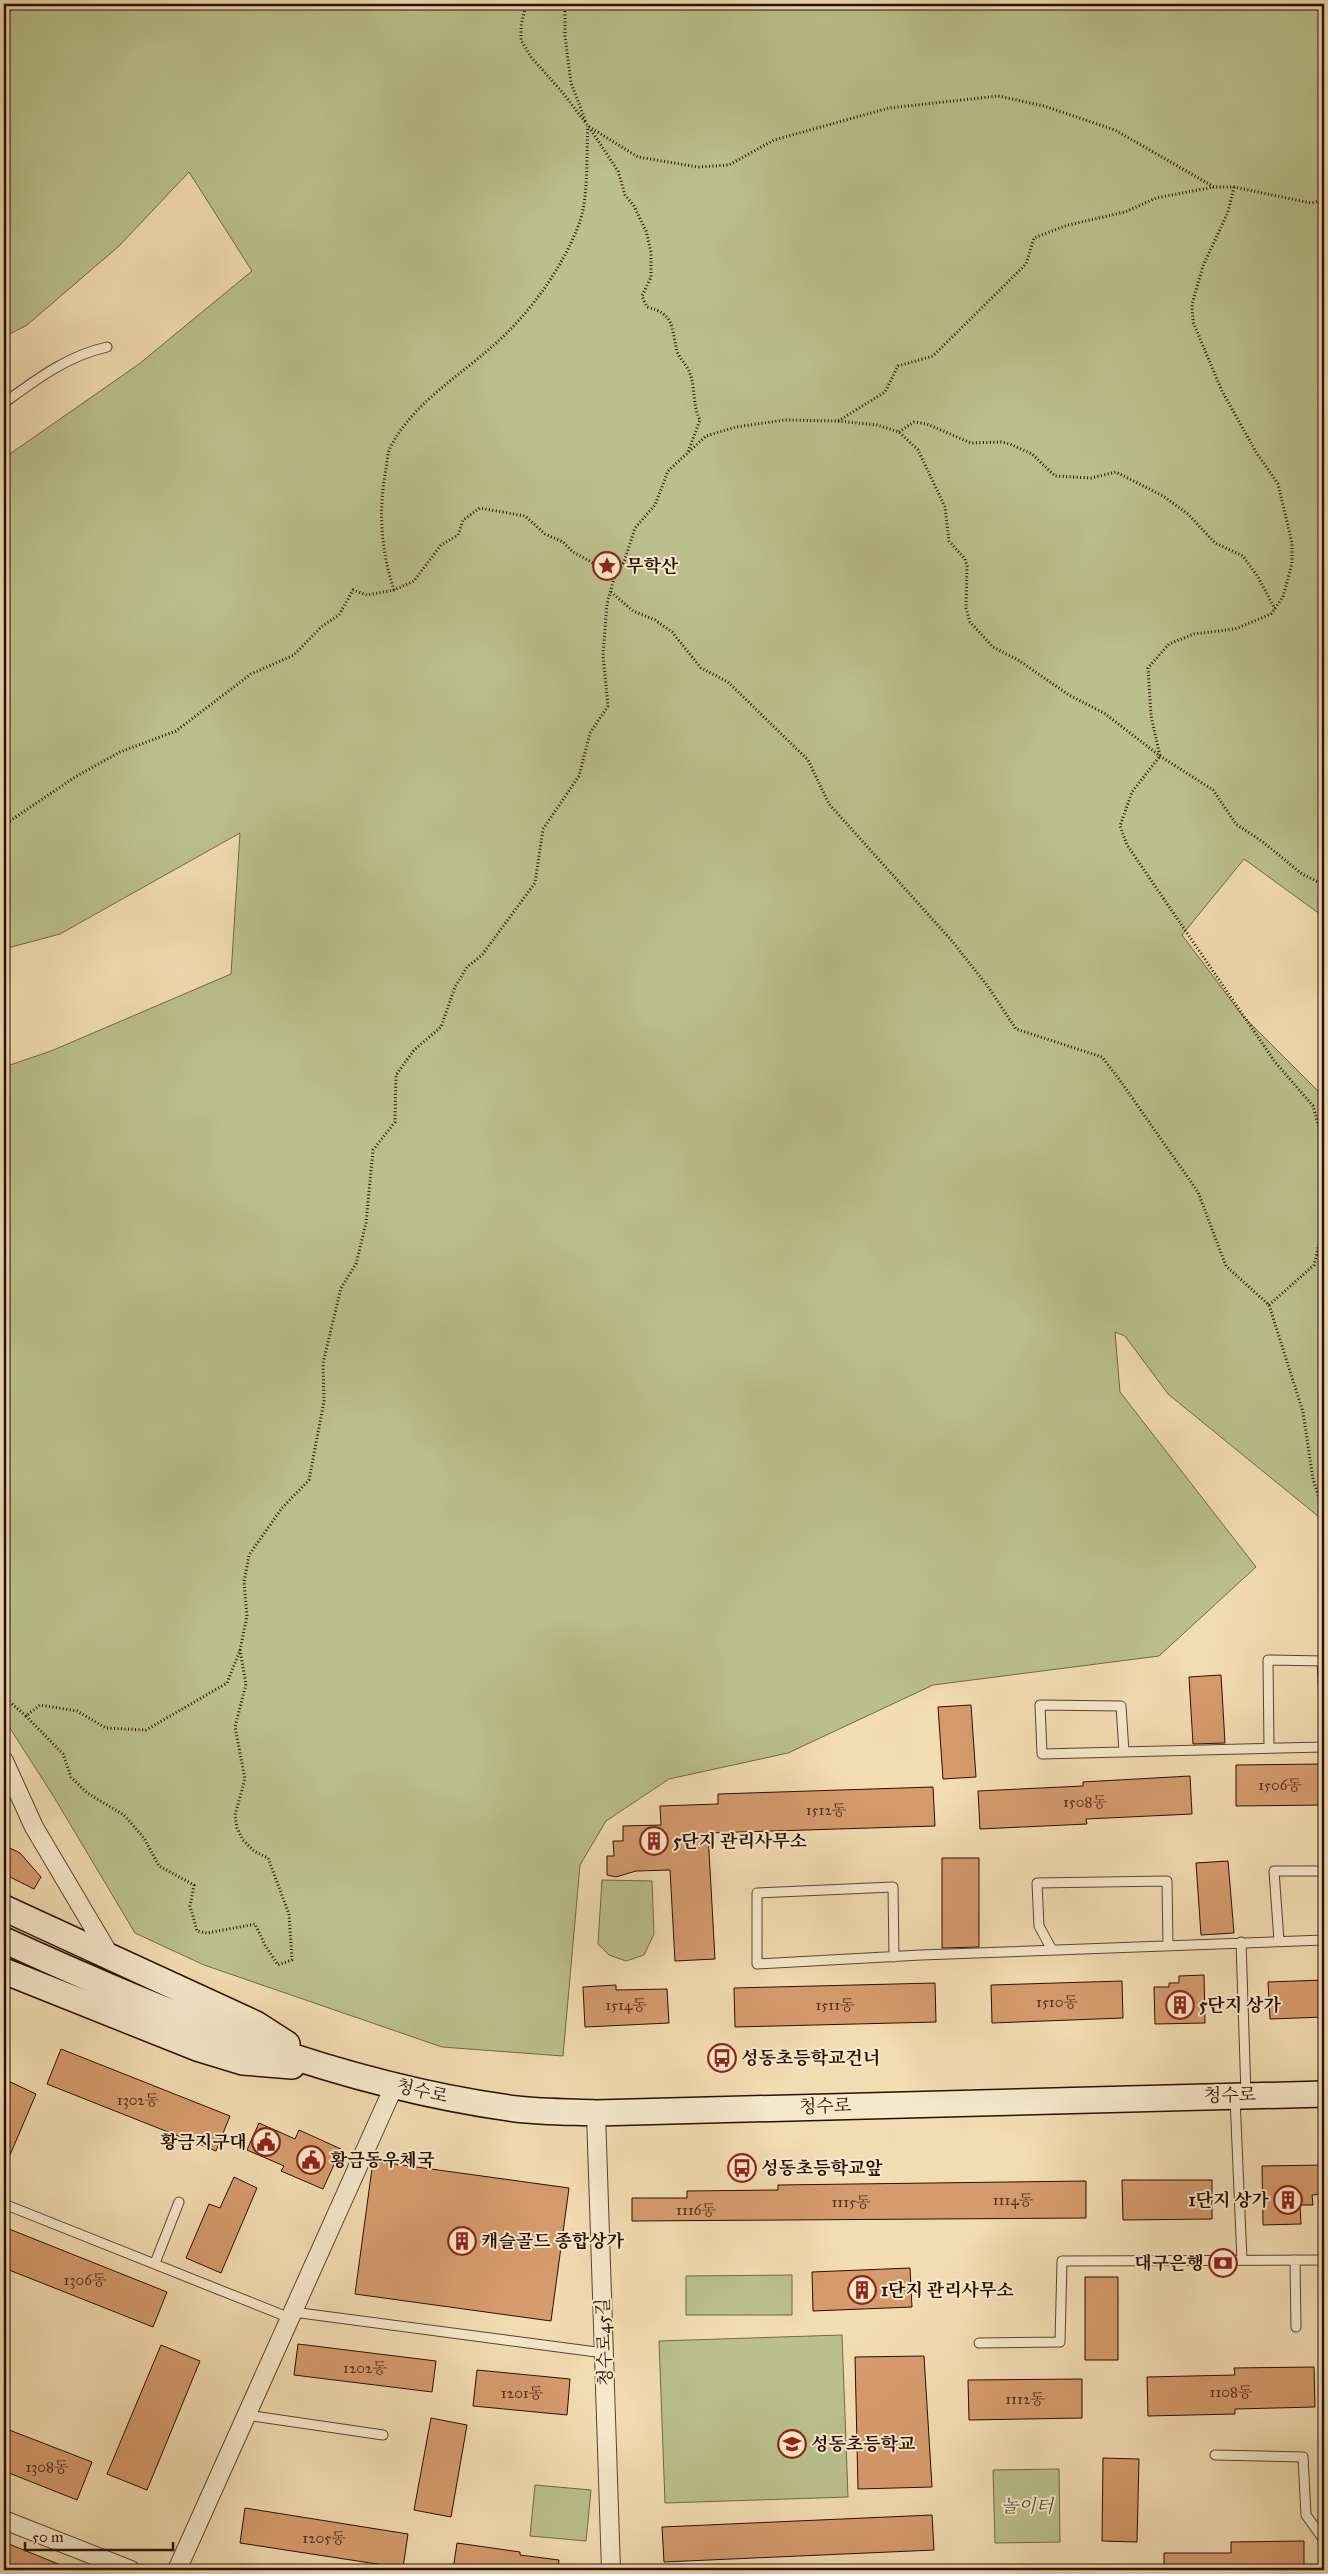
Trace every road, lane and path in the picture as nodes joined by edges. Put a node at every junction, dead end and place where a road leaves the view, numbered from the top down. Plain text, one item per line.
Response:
1 (526, 4) edge
2 (565, 4) edge
3 (588, 127) junction
4 (1214, 186) junction
5 (1234, 187) junction
6 (1324, 200) edge
7 (107, 347) dead end
8 (4, 403) edge
9 (838, 421) junction
10 (899, 432) junction
11 (688, 452) junction
12 (615, 575) junction
13 (394, 590) junction
14 (610, 592) junction
15 (1275, 609) junction
16 (1160, 756) junction
17 (4, 825) edge
18 (1324, 885) edge
19 (1324, 1146) edge
20 (1324, 1224) edge
21 (1269, 1304) junction
22 (1324, 1514) edge
23 (240, 1650) junction
24 (1323, 1661) edge
25 (4, 1697) edge
26 (1324, 1702) edge
27 (26, 1716) junction
28 (1324, 1747) edge
29 (1269, 1748) junction
30 (1124, 1752) junction
31 (4, 1761) edge
32 (1324, 1871) edge
33 (4, 1908) edge
34 (4, 1940) edge
35 (1324, 1940) edge
36 (1278, 1941) junction
37 (1241, 1942) junction
38 (1168, 1945) junction
39 (1052, 1950) junction
40 (894, 1957) junction
41 (112, 1959) junction
42 (4, 1971) edge
43 (330, 2070) junction
44 (395, 2084) junction
45 (1324, 2094) edge
46 (1240, 2095) junction
47 (596, 2113) junction
48 (179, 2202) dead end
49 (4, 2204) edge
50 (1242, 2260) junction
51 (1295, 2260) junction
52 (1324, 2260) edge
53 (155, 2263) junction
54 (292, 2315) junction
55 (1296, 2327) dead end
56 (979, 2343) dead end
57 (604, 2353) junction
58 (246, 2415) junction
59 (383, 2435) dead end
60 (1215, 2455) dead end
61 (4, 2520) edge
62 (1324, 2540) edge
63 (131, 2570) edge
64 (177, 2570) edge
65 (612, 2570) edge

1 - 3 path
2 - 3 path
3 - 4 path
3 - 11 path
3 - 13 path
4 - 5 path
4 - 9 path
5 - 6 path
5 - 15 path
7 - 8 lane
9 - 10 path
9 - 11 path
10 - 15 path
10 - 16 path
11 - 12 path
12 - 13 path
12 - 14 path
13 - 17 path
14 - 21 path
14 - 23 path
15 - 16 path
16 - 18 path
16 - 19 path
20 - 21 path
21 - 22 path
23 - 27 path
23 - 27 path
24 - 26 lane
24 - 29 lane
25 - 27 path
28 - 29 lane
29 - 30 lane
30 - 30 lane
31 - 41 street
32 - 36 lane
33 - 41 main road, 청수로
34 - 43 main road, 청수로
35 - 36 lane
36 - 37 lane
37 - 38 lane
37 - 46 lane
38 - 39 lane
38 - 39 lane
39 - 40 lane
40 - 40 lane
41 - 43 main road, 청수로
42 - 43 main road, 청수로
43 - 44 main road, 청수로
44 - 47 main road, 청수로
44 - 54 street
45 - 46 main road, 청수로
46 - 47 main road, 청수로
46 - 50 lane
47 - 57 street, 청수로45길
48 - 53 lane
49 - 53 lane
50 - 51 lane
50 - 56 lane
51 - 52 lane
51 - 55 lane
53 - 54 lane
54 - 57 lane
54 - 58 street
57 - 65 street, 청수로45길
58 - 59 lane
58 - 64 street
60 - 62 lane
61 - 63 street

